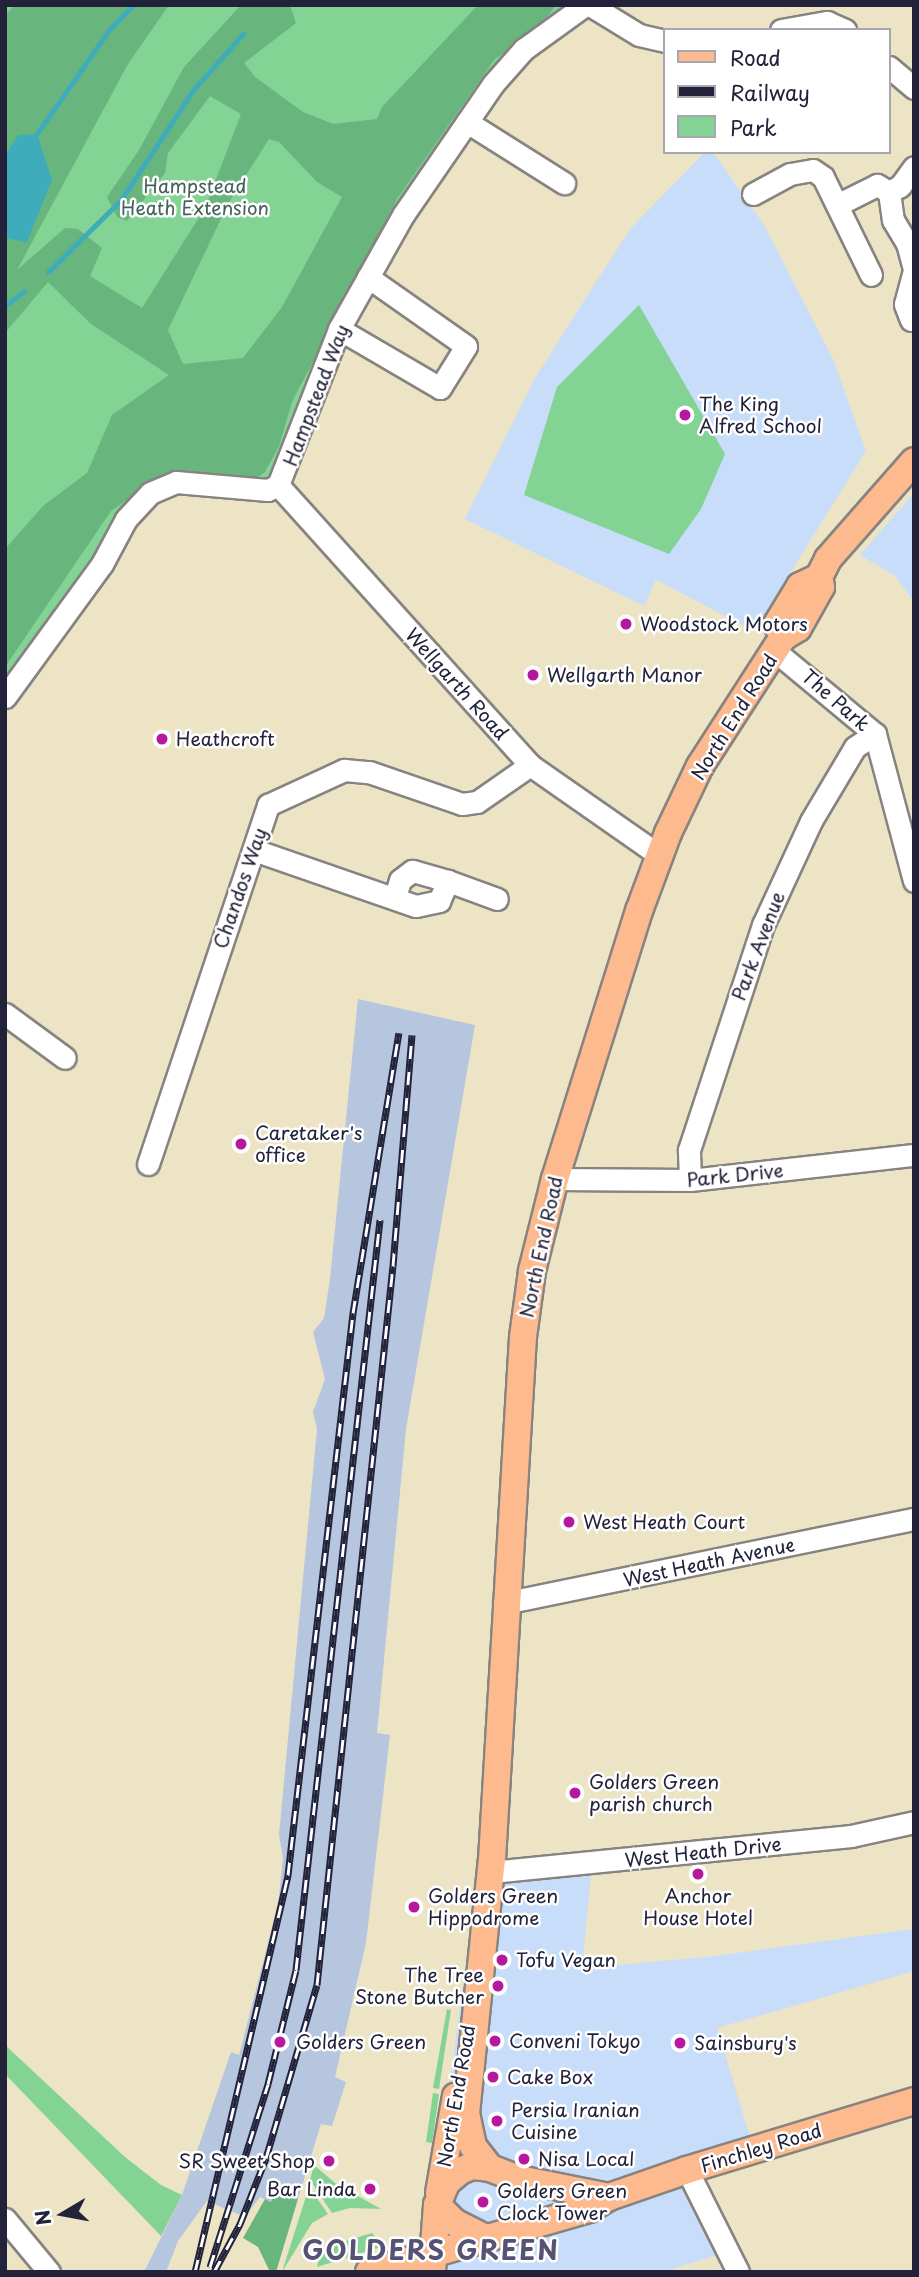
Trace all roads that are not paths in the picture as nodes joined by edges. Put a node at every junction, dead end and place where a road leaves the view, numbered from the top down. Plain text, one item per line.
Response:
1 (588, 5) edge
2 (792, 28) edge
3 (840, 28) edge
4 (664, 41) edge
5 (891, 69) edge
6 (914, 88) edge
7 (467, 122) junction
8 (914, 167) edge
9 (564, 183) dead end
10 (889, 192) junction
11 (753, 194) dead end
12 (837, 205) junction
13 (914, 269) edge
14 (871, 275) dead end
15 (368, 277) junction
16 (911, 320) dead end
17 (340, 329) junction
18 (914, 461) edge
19 (278, 485) junction
20 (779, 644) junction
21 (5, 697) edge
22 (875, 734) junction
23 (530, 765) junction
24 (254, 850) junction
25 (659, 856) junction
26 (448, 881) junction
27 (914, 881) edge
28 (395, 898) junction
29 (497, 899) dead end
30 (5, 1014) edge
31 (65, 1058) dead end
32 (914, 1155) edge
33 (148, 1164) dead end
34 (555, 1179) junction
35 (690, 1180) junction
36 (914, 1519) edge
37 (504, 1603) junction
38 (914, 1822) edge
39 (491, 1872) junction
40 (477, 1988) junction
41 (914, 2101) edge
42 (490, 2168) junction
43 (687, 2170) junction
44 (519, 2179) junction
45 (609, 2197) junction
46 (437, 2205) junction
47 (5, 2219) edge
48 (516, 2229) junction
49 (485, 2238) junction
50 (439, 2267) edge
51 (50, 2272) edge
52 (369, 2272) edge
53 (738, 2272) edge

1 - 4 street, Hampstead Way
1 - 7 street, Hampstead Way
2 - 3 street
5 - 6 street
7 - 9 street
7 - 15 street, Hampstead Way
8 - 10 street
10 - 12 street
10 - 13 street
11 - 12 street
12 - 14 street
13 - 16 street
15 - 17 street, Hampstead Way
15 - 17 street
17 - 19 street, Hampstead Way
18 - 20 main road, North End Road
19 - 21 street, Hampstead Way
19 - 23 street, Wellgarth Road
20 - 22 street, The Park
20 - 25 main road, North End Road
22 - 27 street, The Park
22 - 35 street, Park Avenue
23 - 24 street, Chandos Way
23 - 25 street, Wellgarth Road
24 - 28 street
24 - 33 street, Chandos Way
25 - 34 main road, North End Road
26 - 28 street
26 - 28 street
26 - 29 street
30 - 31 street
32 - 35 street, Park Drive
34 - 35 street, Park Drive
34 - 37 main road, North End Road
36 - 37 street, West Heath Avenue
37 - 39 main road, North End Road
38 - 39 street, West Heath Drive
39 - 40 main road, North End Road
40 - 42 main road, North End Road
40 - 46 main road, North End Road
41 - 43 main road, Finchley Road
42 - 44 main road
42 - 46 main road
43 - 45 main road, Finchley Road
43 - 53 street
44 - 45 main road
44 - 48 main road
45 - 48 main road, Finchley Road
46 - 49 main road
46 - 50 main road
47 - 51 street
48 - 49 main road, Finchley Road
49 - 50 main road, Finchley Road
50 - 52 main road, Finchley Road

